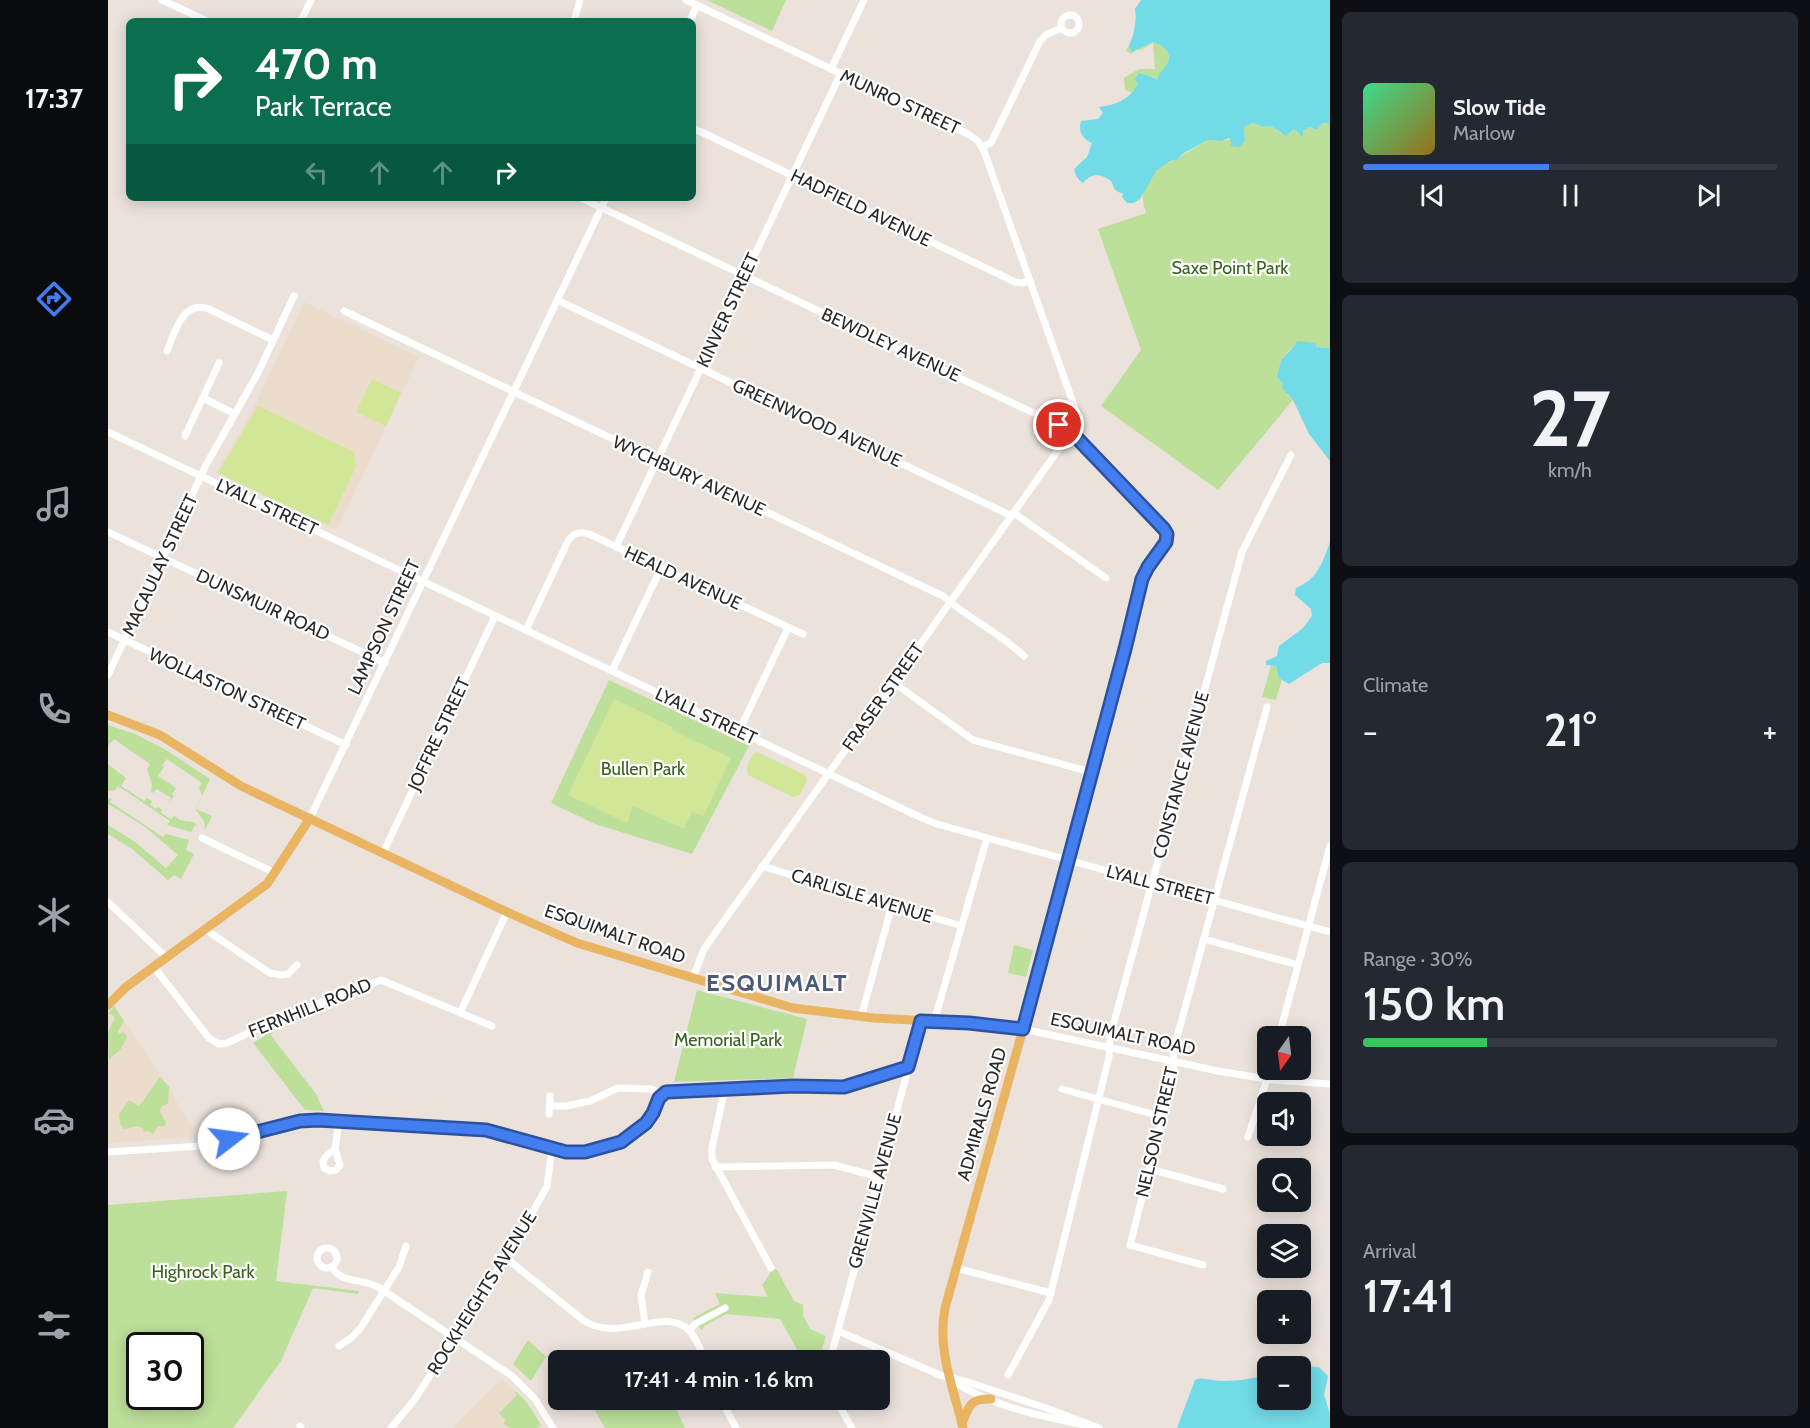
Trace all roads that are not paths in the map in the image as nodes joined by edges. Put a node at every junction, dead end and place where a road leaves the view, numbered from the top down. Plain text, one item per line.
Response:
1 (162, 0) edge
2 (311, 0) edge
3 (580, 0) edge
4 (686, 0) edge
5 (864, 0) edge
6 (697, 5) junction
7 (201, 18) edge
8 (303, 18) edge
9 (575, 18) edge
10 (691, 18) edge
11 (1061, 28) dead end
12 (831, 69) junction
13 (841, 74) junction
14 (696, 129) edge
15 (982, 147) junction
16 (792, 176) junction
17 (588, 201) edge
18 (604, 201) edge
19 (601, 207) junction
20 (745, 276) junction
21 (1030, 281) junction
22 (294, 296) dead end
23 (557, 300) junction
24 (344, 311) dead end
25 (273, 340) junction
26 (167, 351) dead end
27 (219, 363) dead end
28 (701, 368) junction
29 (514, 392) junction
30 (203, 398) junction
31 (235, 414) junction
32 (108, 432) edge
33 (1071, 432) junction
34 (185, 436) dead end
35 (1291, 455) dead end
36 (657, 460) junction
37 (202, 476) junction
38 (1013, 514) junction
39 (108, 532) edge
40 (1167, 537) joint
41 (616, 547) junction
42 (163, 558) junction
43 (661, 568) junction
44 (1106, 578) dead end
45 (423, 581) junction
46 (950, 602) junction
47 (495, 616) junction
48 (788, 628) junction
49 (526, 630) junction
50 (108, 632) edge
51 (803, 634) dead end
52 (124, 640) junction
53 (1024, 656) dead end
54 (385, 663) junction
55 (612, 671) junction
56 (108, 675) edge
57 (893, 682) junction
58 (1267, 707) dead end
59 (108, 715) edge
60 (739, 731) junction
61 (346, 745) junction
62 (1091, 772) junction
63 (828, 774) junction
64 (310, 819) junction
65 (201, 838) dead end
66 (987, 838) junction
67 (1330, 846) edge
68 (383, 853) junction
69 (1068, 860) junction
70 (762, 866) junction
71 (275, 873) junction
72 (1152, 883) junction
73 (1214, 900) junction
74 (108, 902) edge
75 (892, 905) junction
76 (507, 912) junction
77 (962, 926) junction
78 (1308, 926) junction
79 (206, 930) junction
80 (1330, 932) edge
81 (1204, 939) junction
82 (167, 958) junction
83 (297, 965) dead end
84 (1298, 965) junction
85 (154, 967) junction
86 (693, 978) junction
87 (108, 1005) edge
88 (460, 1013) junction
89 (861, 1017) junction
90 (921, 1021) junction
91 (934, 1022) junction
92 (492, 1026) dead end
93 (1282, 1026) edge
94 (1023, 1029) junction
95 (1110, 1048) junction
96 (1174, 1062) junction
97 (908, 1067) junction
98 (1257, 1077) edge
99 (1268, 1080) edge
100 (1280, 1080) edge
101 (1330, 1084) edge
102 (725, 1088) junction
103 (1062, 1089) dead end
104 (662, 1094) junction
105 (550, 1096) dead end
106 (1099, 1100) junction
107 (1163, 1117) junction
108 (339, 1120) junction
109 (1248, 1137) dead end
110 (552, 1148) junction
111 (335, 1149) dead end
112 (108, 1152) edge
113 (715, 1167) junction
114 (1150, 1169) junction
115 (879, 1177) junction
116 (1223, 1189) dead end
117 (406, 1246) dead end
118 (506, 1258) junction
119 (1203, 1265) dead end
120 (331, 1267) dead end
121 (771, 1268) dead end
122 (956, 1268) junction
123 (648, 1272) dead end
124 (384, 1291) junction
125 (1051, 1293) junction
126 (725, 1308) dead end
127 (645, 1324) junction
128 (689, 1330) junction
129 (838, 1331) junction
130 (455, 1337) junction
131 (339, 1346) dead end
132 (700, 1350) edge
133 (833, 1350) edge
134 (1008, 1375) dead end
135 (949, 1377) junction
136 (991, 1399) junction
137 (726, 1410) edge
138 (842, 1410) edge
139 (962, 1426) edge
140 (390, 1428) edge
141 (553, 1428) edge
142 (736, 1428) edge
143 (852, 1428) edge
144 (1098, 1428) edge

1 - 7 street
2 - 8 street
3 - 9 street
4 - 6 street, MUNRO STREET
5 - 12 street
6 - 10 street
6 - 12 street, MUNRO STREET
11 - 15 street
12 - 13 street, MUNRO STREET
13 - 15 street, MUNRO STREET
13 - 16 street, KINVER STREET
14 - 16 street, HADFIELD AVENUE
15 - 21 street
16 - 20 street, KINVER STREET
16 - 21 street, HADFIELD AVENUE
17 - 19 street, BEWDLEY AVENUE
18 - 19 street, LAMPSON STREET
19 - 20 street, BEWDLEY AVENUE
19 - 23 street, LAMPSON STREET
20 - 28 street, KINVER STREET
20 - 33 street, BEWDLEY AVENUE
21 - 33 street, FRASER STREET
22 - 25 street, MACAULAY STREET
23 - 28 street, GREENWOOD AVENUE
23 - 29 street, LAMPSON STREET
24 - 29 street, WYCHBURY AVENUE
25 - 26 street
25 - 31 street, MACAULAY STREET
27 - 30 street
28 - 36 street, KINVER STREET
28 - 38 street, GREENWOOD AVENUE
29 - 36 street, WYCHBURY AVENUE
29 - 45 street, LAMPSON STREET
30 - 31 street
30 - 34 street
31 - 37 street, MACAULAY STREET
32 - 37 street, LYALL STREET
33 - 38 street, FRASER STREET
33 - 40 street, BEWDLEY AVENUE
35 - 72 street, CONSTANCE AVENUE
36 - 41 street, KINVER STREET
36 - 46 street, WYCHBURY AVENUE
37 - 42 street, MACAULAY STREET
37 - 45 street, LYALL STREET
38 - 44 street, GREENWOOD AVENUE
38 - 46 street, FRASER STREET
39 - 42 street, DUNSMUIR ROAD
40 - 62 street, ADMIRALS ROAD
41 - 43 street, HEALD AVENUE
41 - 49 street, HEALD AVENUE
42 - 52 street, MACAULAY STREET
42 - 54 street, DUNSMUIR ROAD
43 - 48 street, HEALD AVENUE
43 - 55 street
45 - 47 street, LYALL STREET
45 - 54 street, LAMPSON STREET
46 - 53 street, WYCHBURY AVENUE
46 - 57 street, FRASER STREET
47 - 49 street, LYALL STREET
47 - 68 street, JOFFRE STREET
48 - 51 street, HEALD AVENUE
48 - 60 street
49 - 55 street, LYALL STREET
50 - 52 street, WOLLASTON STREET
52 - 56 street, MACAULAY STREET
52 - 61 street, WOLLASTON STREET
54 - 61 street, LAMPSON STREET
55 - 60 street, LYALL STREET
57 - 62 street
57 - 63 street, FRASER STREET
58 - 73 street, NELSON STREET
59 - 64 main road, ESQUIMALT ROAD
60 - 63 street, LYALL STREET
61 - 64 street, LAMPSON STREET
62 - 69 street, ADMIRALS ROAD
63 - 66 street, LYALL STREET
63 - 70 street, FRASER STREET
64 - 68 main road, ESQUIMALT ROAD
64 - 71 main road, LAMPSON STREET
65 - 71 street
66 - 69 street, LYALL STREET
66 - 77 street
67 - 78 street
68 - 76 main road, ESQUIMALT ROAD
69 - 72 street, LYALL STREET
69 - 94 street, ADMIRALS ROAD
70 - 75 street, CARLISLE AVENUE
70 - 86 street, FRASER STREET
71 - 79 main road, LAMPSON STREET
72 - 73 street, LYALL STREET
72 - 95 street, CONSTANCE AVENUE
73 - 78 street, LYALL STREET
73 - 81 street, NELSON STREET
74 - 82 street
75 - 77 street, CARLISLE AVENUE
75 - 89 street
76 - 86 main road, ESQUIMALT ROAD
76 - 88 street
77 - 91 street
78 - 80 street, LYALL STREET
78 - 84 street
79 - 82 main road, LAMPSON STREET
79 - 83 street
81 - 84 street
81 - 96 street, NELSON STREET
82 - 85 main road, LAMPSON STREET
84 - 93 street
85 - 87 main road, LAMPSON STREET
85 - 88 street, FERNHILL ROAD
86 - 89 main road, ESQUIMALT ROAD
88 - 92 street
89 - 90 main road, ESQUIMALT ROAD
90 - 91 main road, ESQUIMALT ROAD
90 - 97 street, GRENVILLE AVENUE
91 - 94 main road, ESQUIMALT ROAD
94 - 95 street, ESQUIMALT ROAD
94 - 122 main road, ADMIRALS ROAD
95 - 96 street, ESQUIMALT ROAD
95 - 106 street, CONSTANCE AVENUE
96 - 98 street, ESQUIMALT ROAD
96 - 107 street, NELSON STREET
97 - 102 street
97 - 115 street, GRENVILLE AVENUE
99 - 109 street
100 - 101 street, ESQUIMALT ROAD
102 - 104 street
102 - 113 street
103 - 106 street
104 - 105 street
104 - 110 street
106 - 107 street
106 - 125 street, CONSTANCE AVENUE
107 - 114 street, NELSON STREET
108 - 110 street
108 - 111 street
108 - 112 street
110 - 118 street, ROCKHEIGHTS AVENUE
113 - 115 street
113 - 121 street
114 - 116 street
114 - 119 street, NELSON STREET
115 - 129 street, GRENVILLE AVENUE
117 - 124 street
118 - 127 street
118 - 130 street, ROCKHEIGHTS AVENUE
120 - 124 street
122 - 125 street
122 - 135 main road, ADMIRALS ROAD
123 - 127 street
124 - 130 street
124 - 131 street
125 - 134 street, CONSTANCE AVENUE
126 - 128 street
127 - 128 street
128 - 132 street
129 - 133 street, GRENVILLE AVENUE
129 - 135 street
130 - 140 street, ROCKHEIGHTS AVENUE
130 - 141 street
135 - 136 street
135 - 139 main road, ADMIRALS ROAD
135 - 144 street
136 - 139 main road
136 - 144 street
137 - 142 street
138 - 143 street

